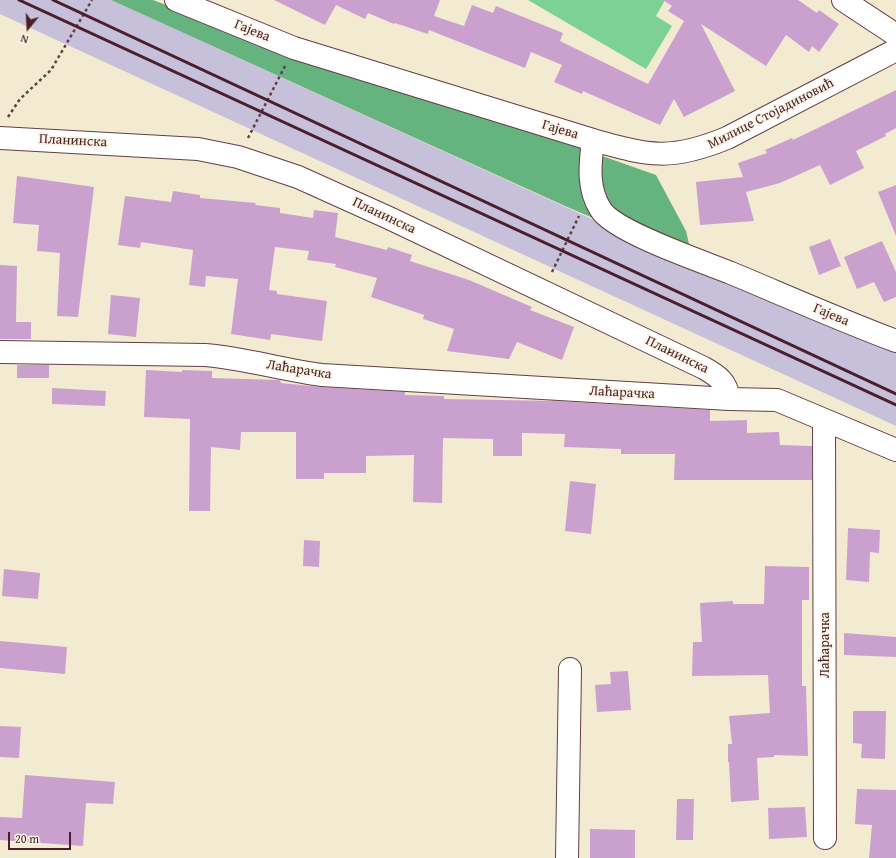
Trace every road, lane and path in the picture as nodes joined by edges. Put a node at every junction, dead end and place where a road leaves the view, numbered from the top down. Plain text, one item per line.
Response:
1 (92, 0) edge
2 (176, 0) edge
3 (843, 0) edge
4 (896, 35) edge
5 (294, 48) junction
6 (896, 50) edge
7 (1, 138) edge
8 (593, 140) junction
9 (238, 157) junction
10 (593, 188) junction
11 (543, 291) junction
12 (892, 333) edge
13 (0, 352) edge
14 (729, 399) junction
15 (824, 420) junction
16 (896, 450) edge
17 (570, 669) dead end
18 (825, 838) dead end
19 (567, 858) edge

1 - 7 path
2 - 5 street, Гајева
3 - 4 street
5 - 8 street, Гајева
5 - 9 path
6 - 8 street, Милице Стојадиновић
7 - 9 street, Планинска
8 - 10 street, Гајева
9 - 11 street, Планинска
10 - 11 path
10 - 12 street, Гајева
11 - 14 street, Планинска
13 - 14 street, Лаћарачка
14 - 15 street, Лаћарачка
15 - 16 street
15 - 18 street, Лаћарачка
17 - 19 street

